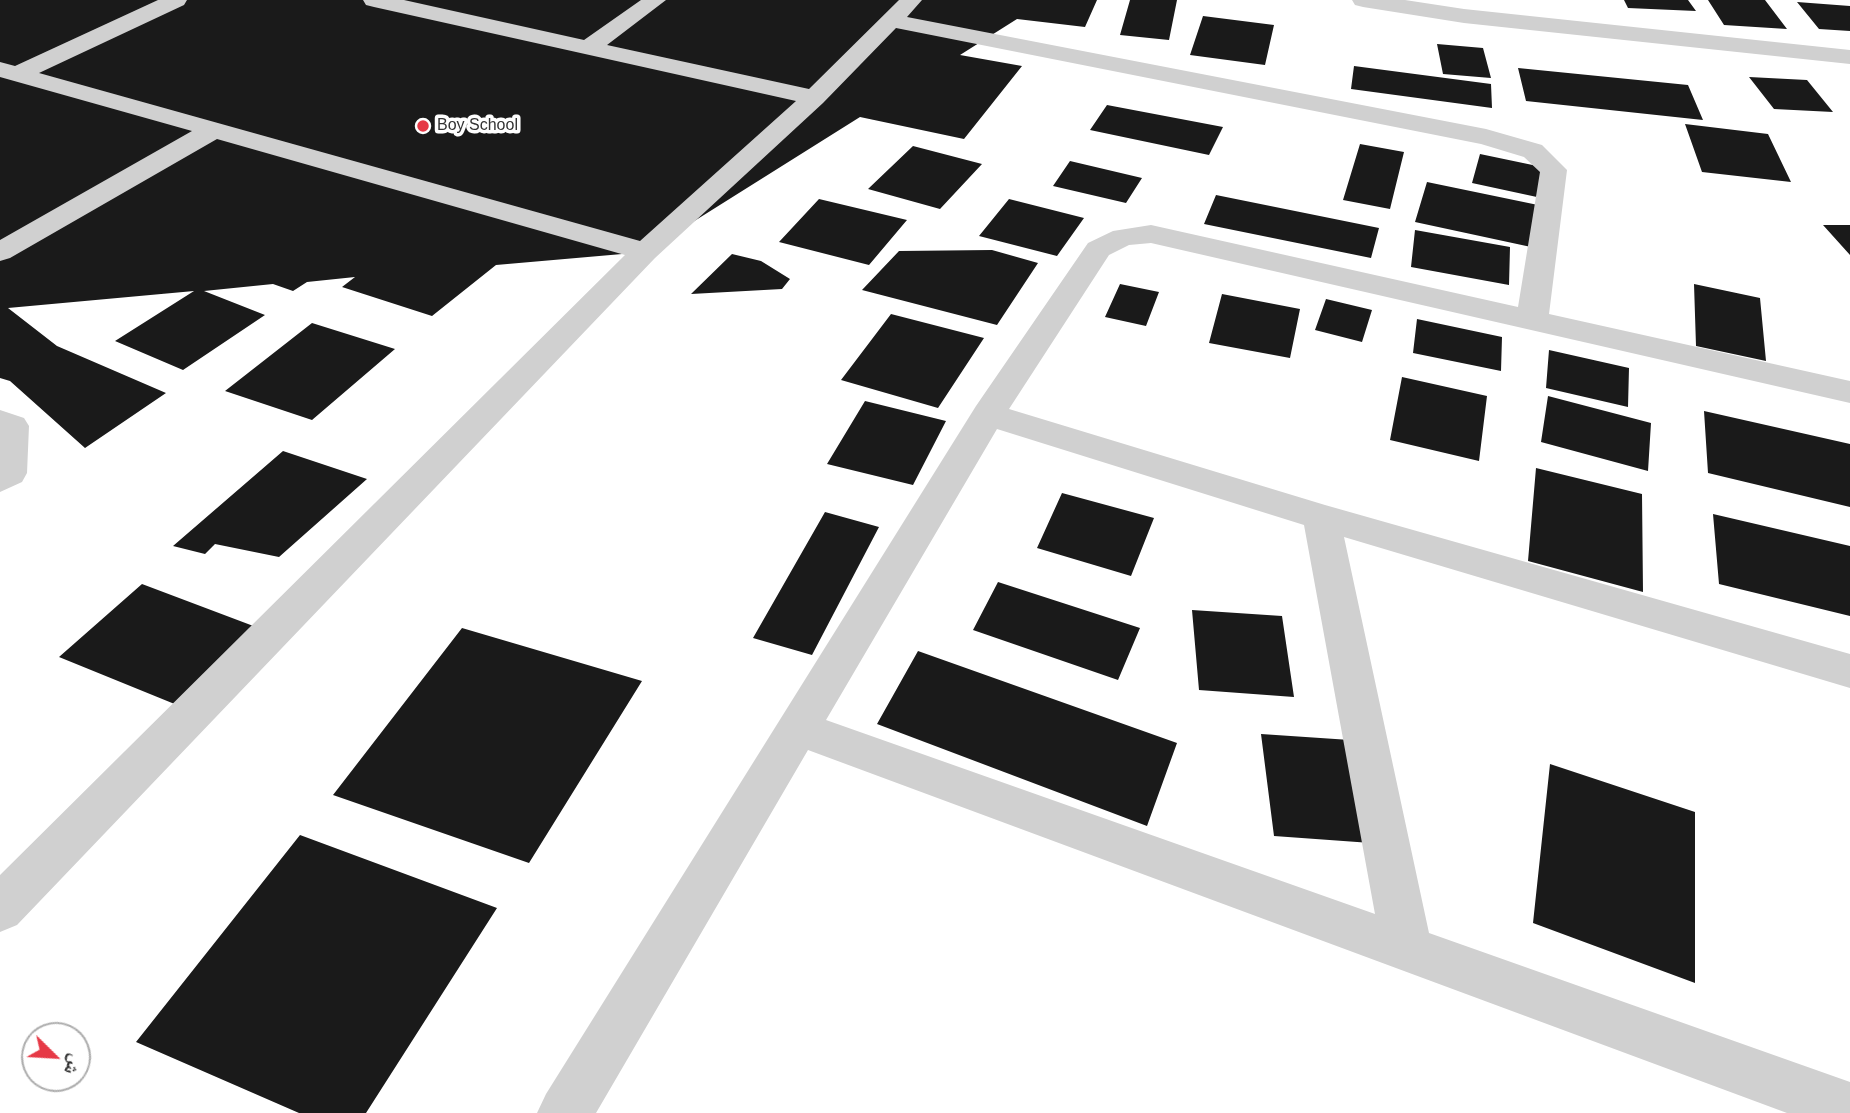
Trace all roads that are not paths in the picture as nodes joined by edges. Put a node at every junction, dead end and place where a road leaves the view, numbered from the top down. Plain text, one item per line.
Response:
1 (176, 0) edge
2 (374, 0) edge
3 (655, 0) edge
4 (1363, 0) edge
5 (411, 4) edge
6 (1465, 8) edge
7 (902, 11) edge
8 (587, 48) junction
9 (1850, 57) edge
10 (9, 72) edge
11 (814, 98) junction
12 (213, 130) junction
13 (0, 252) edge
14 (645, 252) junction
15 (1532, 321) junction
16 (1850, 391) edge
17 (988, 414) junction
18 (0, 421) edge
19 (0, 479) edge
20 (1321, 517) junction
21 (1850, 671) edge
22 (798, 729) junction
23 (0, 909) edge
24 (1407, 949) junction
25 (1850, 1109) edge
26 (565, 1113) edge

1 - 10 street
2 - 5 street
3 - 8 street
4 - 6 street
5 - 8 street
6 - 9 street
7 - 11 street
7 - 15 street
8 - 11 street
10 - 12 street
11 - 14 street
12 - 13 street
12 - 14 street
14 - 23 street
15 - 16 street
15 - 17 street
17 - 20 street
17 - 22 street
18 - 19 street
20 - 21 street
20 - 24 street
22 - 24 street
22 - 26 street
24 - 25 street

